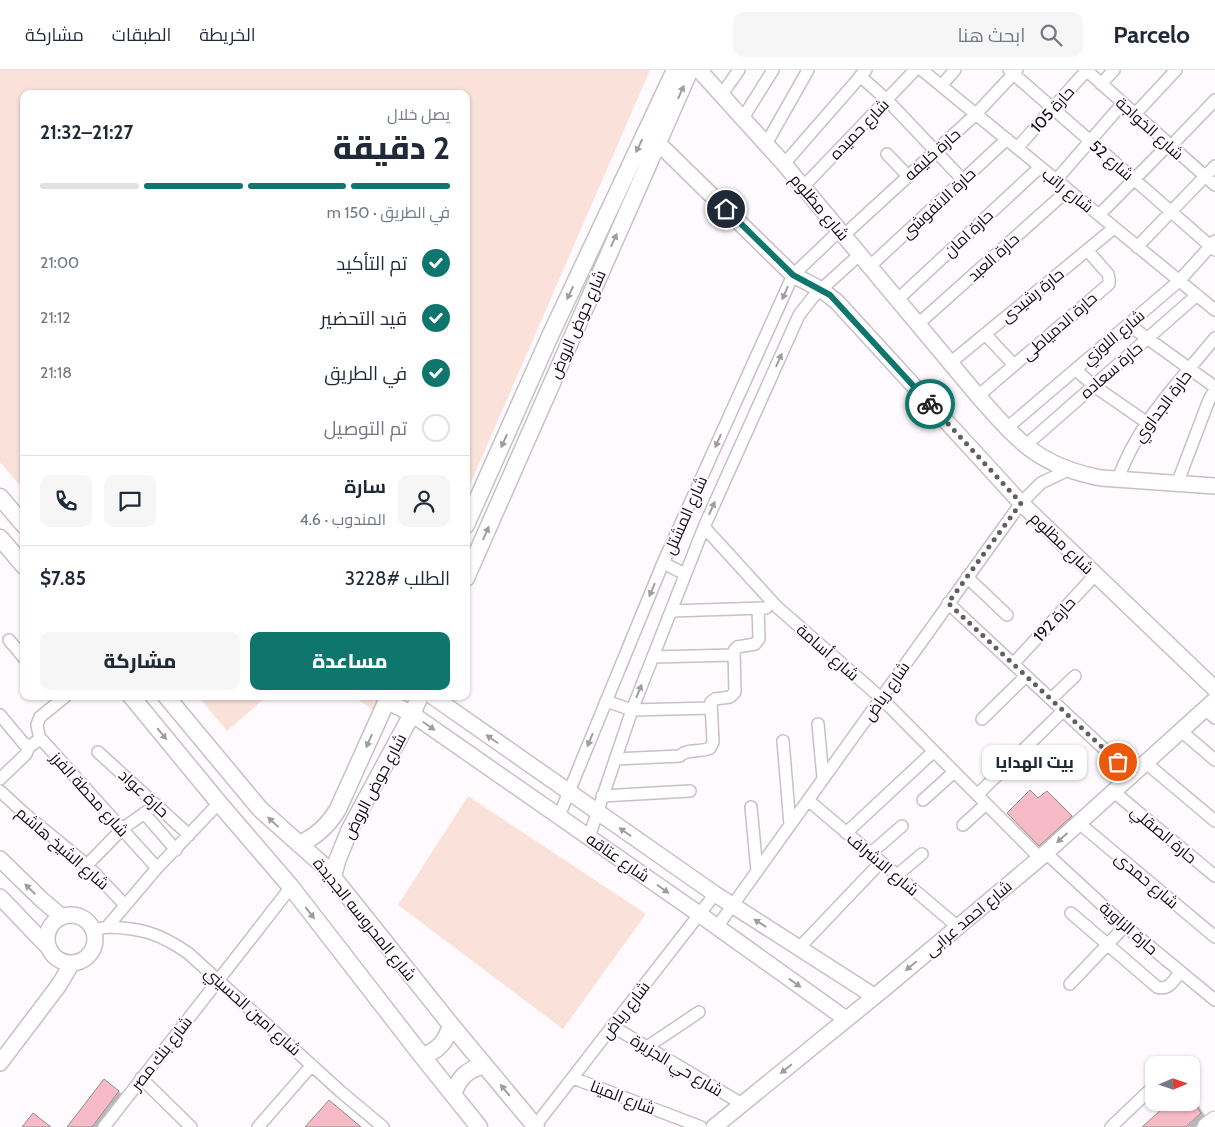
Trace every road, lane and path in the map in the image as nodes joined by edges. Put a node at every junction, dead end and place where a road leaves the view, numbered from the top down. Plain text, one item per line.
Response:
1 (675, 70) edge
2 (690, 70) edge
3 (700, 70) edge
4 (740, 70) edge
5 (773, 70) edge
6 (808, 70) edge
7 (915, 70) edge
8 (922, 70) edge
9 (955, 70) edge
10 (1086, 70) edge
11 (1114, 70) edge
12 (1176, 70) edge
13 (1013, 71) edge
14 (863, 73) edge
15 (1101, 84) junction
16 (941, 86) junction
17 (722, 94) junction
18 (887, 100) junction
19 (1215, 100) edge
20 (1123, 103) junction
21 (1052, 108) junction
22 (976, 114) junction
23 (1135, 114) junction
24 (743, 118) junction
25 (1007, 139) junction
26 (1090, 141) junction
27 (658, 143) junction
28 (766, 144) junction
29 (1170, 145) junction
30 (1017, 148) junction
31 (936, 151) junction
32 (887, 154) dead end
33 (784, 164) junction
34 (1215, 166) edge
35 (1040, 167) junction
36 (908, 176) junction
37 (1205, 176) junction
38 (1134, 179) junction
39 (963, 180) junction
40 (1056, 180) junction
41 (1215, 185) edge
42 (803, 188) junction
43 (1068, 190) junction
44 (615, 195) junction
45 (630, 204) junction
46 (1171, 212) junction
47 (1099, 215) junction
48 (1114, 228) junction
49 (841, 233) junction
50 (1137, 246) junction
51 (1214, 246) edge
52 (1087, 250) junction
53 (584, 261) junction
54 (864, 261) junction
55 (601, 269) junction
56 (793, 275) junction
57 (1179, 280) junction
58 (822, 290) junction
59 (1197, 295) junction
60 (896, 300) junction
61 (1215, 310) edge
62 (917, 325) junction
63 (1129, 325) junction
64 (985, 334) junction
65 (1147, 338) junction
66 (1215, 338) edge
67 (950, 363) junction
68 (1014, 365) junction
69 (1190, 369) junction
70 (1076, 370) junction
71 (1094, 386) junction
72 (1215, 388) edge
73 (978, 396) junction
74 (1146, 422) junction
75 (1007, 428) junction
76 (1025, 446) junction
77 (1068, 470) junction
78 (1118, 479) junction
79 (1177, 484) junction
80 (1215, 486) edge
81 (0, 497) edge
82 (1021, 503) junction
83 (470, 516) edge
84 (20, 520) edge
85 (704, 527) junction
86 (0, 538) edge
87 (20, 561) edge
88 (663, 563) junction
89 (470, 569) edge
90 (685, 574) junction
91 (1095, 575) junction
92 (967, 577) junction
93 (948, 603) junction
94 (758, 608) junction
95 (777, 608) junction
96 (671, 611) junction
97 (1007, 615) dead end
98 (10, 640) dead end
99 (20, 653) edge
100 (734, 655) junction
101 (653, 657) junction
102 (1013, 664) junction
103 (1026, 676) junction
104 (1074, 676) dead end
105 (1215, 689) edge
106 (881, 698) junction
107 (1051, 699) junction
108 (59, 700) edge
109 (134, 700) edge
110 (169, 700) edge
111 (388, 700) edge
112 (390, 700) edge
113 (418, 700) edge
114 (438, 700) edge
115 (606, 700) junction
116 (711, 708) junction
117 (1212, 709) edge
118 (632, 710) junction
119 (1063, 710) junction
120 (412, 714) junction
121 (0, 715) edge
122 (982, 719) dead end
123 (818, 724) dead end
124 (1181, 732) junction
125 (40, 740) junction
126 (783, 741) dead end
127 (29, 746) junction
128 (934, 751) junction
129 (98, 752) dead end
130 (615, 759) junction
131 (1215, 760) edge
132 (1146, 763) junction
133 (954, 772) junction
134 (1132, 775) junction
135 (824, 778) junction
136 (0, 779) edge
137 (0, 791) edge
138 (690, 791) dead end
139 (1114, 792) junction
140 (568, 793) junction
141 (602, 796) junction
142 (981, 799) junction
143 (252, 800) junction
144 (808, 800) junction
145 (923, 800) dead end
146 (219, 803) junction
147 (156, 805) junction
148 (751, 807) dead end
149 (144, 813) junction
150 (597, 813) junction
151 (559, 816) junction
152 (234, 820) junction
153 (1215, 821) edge
154 (1079, 823) junction
155 (790, 825) junction
156 (963, 825) dead end
157 (902, 826) dead end
158 (122, 829) junction
159 (846, 833) junction
160 (189, 835) junction
161 (589, 837) junction
162 (299, 844) junction
163 (176, 850) junction
164 (871, 853) junction
165 (922, 854) dead end
166 (1043, 856) junction
167 (0, 859) edge
168 (881, 862) junction
169 (87, 865) junction
170 (158, 868) junction
171 (758, 871) junction
172 (897, 875) junction
173 (1215, 876) edge
174 (333, 877) junction
175 (291, 887) junction
176 (715, 894) junction
177 (0, 897) edge
178 (125, 905) junction
179 (733, 906) junction
180 (1072, 913) dead end
181 (699, 914) junction
182 (62, 916) junction
183 (1125, 926) junction
184 (717, 927) junction
185 (958, 927) junction
186 (100, 929) junction
187 (1215, 938) edge
188 (1108, 944) junction
189 (49, 948) junction
190 (799, 948) junction
191 (72, 963) junction
192 (1180, 972) junction
193 (219, 979) junction
194 (1070, 984) dead end
195 (874, 996) junction
196 (1215, 1000) edge
197 (699, 1012) dead end
198 (846, 1020) junction
199 (451, 1025) junction
200 (612, 1026) junction
201 (647, 1047) junction
202 (422, 1056) junction
203 (0, 1063) edge
204 (312, 1065) junction
205 (484, 1065) junction
206 (141, 1078) junction
207 (572, 1078) junction
208 (453, 1095) junction
209 (1145, 1095) edge
210 (742, 1104) junction
211 (1215, 1121) edge
212 (104, 1127) edge
213 (191, 1127) edge
214 (258, 1127) edge
215 (383, 1127) edge
216 (479, 1127) edge
217 (536, 1127) edge
218 (701, 1127) edge
219 (714, 1127) edge
220 (1111, 1127) edge
221 (1207, 1127) edge

1 -> 44 main road, شارع حوض الروض
27 -> 2 main road, شارع حوض الروض
3 - 17 street, شارع مظلوم
4 - 17 street
5 - 24 street
6 - 28 street
7 - 18 street, شارع حميده
8 - 16 street, شارع راتب
9 - 16 street
10 - 15 street, شارع الخواجة
10 - 21 street, حارة 105
11 - 15 street
12 - 23 street
13 - 21 street, شارع 52
13 - 22 street, حارة خليفه
14 - 18 street
14 - 33 street
15 - 20 street, شارع الخواجة
16 - 22 street, شارع راتب
17 - 24 street, شارع مظلوم
18 - 31 street
18 - 42 street, شارع حميده
19 - 29 street
20 - 23 street, شارع الخواجة
20 - 26 street
21 - 26 street, شارع 52
21 - 30 street, حارة 105
22 - 25 street, شارع راتب
22 - 31 street, حارة خليفه
23 - 29 street, شارع الخواجة
24 - 28 street, شارع مظلوم
25 - 30 street, شارع راتب
25 - 39 street, حارة الانفوشى
26 - 38 street, شارع 52
26 - 40 street
27 - 45 main road, شارع حوض الروض
27 - 56 street, شارع مظلوم
28 - 33 street, شارع مظلوم
29 - 37 street, شارع الخواجة
29 - 38 street
30 - 35 street, شارع راتب
31 - 36 street, حارة خليفه
31 - 39 street
32 - 36 street
33 - 42 street, شارع مظلوم
34 - 37 street
35 - 40 street, شارع راتب
35 - 60 street, حارة امان
36 - 49 street, حارة خليفه
37 - 41 street, شارع الخواجة
37 - 46 street
38 - 46 street, شارع 52
38 - 47 street
39 - 54 street, حارة الانفوشى
40 - 43 street, شارع راتب
42 - 49 street, شارع مظلوم
43 - 47 street, شارع راتب
43 - 62 street, حارة العبد
44 - 45 main road
44 - 53 main road, شارع حوض الروض
55 -> 45 main road, شارع حوض الروض
46 - 50 street
46 - 51 street, شارع 52
47 - 48 street, شارع راتب
48 - 50 street, شارع راتب
48 - 52 street, حارة رشيدى
49 - 54 street, شارع مظلوم
49 - 56 street, شارع المشتل
50 - 57 street, شارع راتب
51 - 57 street, شارع اللوزي
52 - 64 street, حارة رشيدى
52 - 68 street, حارة الدمياطى
53 - 55 main road
53 -> 83 main road, شارع حوض الروض
54 - 58 street, شارع المشتل
54 - 60 street, شارع مظلوم
89 -> 55 main road, شارع حوض الروض
56 - 58 street, شارع مظلوم
56 -> 88 street, شارع المشتل
57 - 59 street, شارع راتب
57 - 63 street, شارع اللوزي
58 - 82 street, شارع مظلوم
85 -> 58 street, شارع المشتل
59 - 61 street, شارع راتب
59 - 65 street, حارة سعاده
60 - 62 street, شارع مظلوم
62 - 67 street, شارع مظلوم
63 - 65 street
63 - 70 street, شارع اللوزي
64 - 67 street, حارة رشيدى
64 - 68 street
65 - 69 street
65 - 71 street, حارة سعاده
66 - 69 street, حارة الجداوي
67 - 73 street, شارع مظلوم
68 - 73 street, حارة الدمياطى
69 - 72 street
69 - 74 street, حارة الجداوي
70 - 71 street
70 - 75 street, شارع اللوزي
71 - 74 street
71 - 76 street, حارة سعاده
72 - 79 street
73 - 75 street, شارع مظلوم
74 - 78 street, حارة الجداوي
75 - 76 street, شارع مظلوم
76 - 77 street, شارع مظلوم
77 - 78 street, شارع مظلوم
77 - 82 street, شارع رياض
78 - 79 street, شارع مظلوم
79 - 80 street, شارع مظلوم
81 - 84 main road
82 - 91 street, شارع مظلوم
82 - 92 street, شارع رياض
85 - 90 street, شارع المشتل
85 - 95 street, شارع أسامة
86 - 87 main road
88 - 90 street
88 -> 115 street, شارع المشتل
90 - 96 street, شارع المشتل
91 - 102 street, حارة 192
91 - 105 street, شارع مظلوم
92 - 93 street, شارع رياض
92 - 97 street
93 - 102 street
93 - 106 street, شارع رياض
94 - 95 street
94 - 96 street
94 - 100 street
95 - 106 street, شارع أسامة
96 - 101 street, شارع المشتل
98 - 99 street
100 - 101 street
100 - 116 street
118 -> 101 street, شارع المشتل
102 - 103 street
103 - 107 street
103 - 122 street
104 - 107 street
106 - 128 street, شارع أسامة
106 - 135 street, شارع رياض
107 - 119 street
108 - 125 street
109 -> 146 main road
110 - 143 main road, شارع المحروسه الجديدة
111 -> 162 main road, شارع حوض الروض
112 - 120 street, شارع عتاقه
113 - 120 main road, شارع حوض الروض
140 -> 114 street, شارع عتاقه
115 - 118 street
115 -> 140 street, شارع المشتل
116 - 118 street
116 - 130 street
117 - 124 street, شارع احمد عرابى
118 - 130 street, شارع المشتل
119 - 134 street
119 - 142 street
120 -> 151 street, شارع عتاقه
120 - 174 main road, شارع حوض الروض
121 - 127 street, شارع محطة الفرز
123 - 135 street
124 - 131 street
124 - 132 street, شارع احمد عرابى
125 - 127 street, شارع محطة الفرز
125 - 158 street, شارع محطة الفرز
126 - 155 street
127 - 136 street
128 - 133 street, شارع أسامة
128 - 159 street
129 - 147 street, حارة عواد
130 - 141 street, شارع المشتل
132 - 134 street, شارع احمد عرابى
132 - 153 street
133 - 142 street, شارع أسامة
133 - 145 street
134 - 139 street, شارع احمد عرابى
135 - 144 street, شارع رياض
137 - 169 street, شارع الشيخ هاشم
138 - 141 street
139 - 154 street, شارع احمد عرابى
139 - 173 street, حارة الصقلي
140 - 150 street, شارع عتاقه
140 - 151 street, شارع المشتل
141 - 150 street, شارع المشتل
142 - 156 street
142 - 166 street, شارع أسامة
143 - 152 main road
162 -> 143 main road, شارع المحروسه الجديدة
144 - 155 street, شارع رياض
144 - 159 street, شارع الاشراف
146 - 152 main road
146 - 160 street
147 - 149 street
147 - 160 street, حارة عواد
148 - 171 street
149 - 158 street
149 - 163 street
150 - 161 street, شارع المشتل
176 -> 150 street, شارع عتاقه
151 - 161 street, شارع عتاقه
152 - 175 main road
154 -> 166 street, شارع احمد عرابى
154 - 187 street, شارع حمدى
155 - 171 street, شارع رياض
157 - 164 street
158 - 169 street
158 - 170 street, شارع محطة الفرز
159 - 164 street, شارع الاشراف
160 - 163 street
161 -> 181 street, شارع عتاقه
162 - 174 main road, شارع المحروسه الجديدة
163 - 170 street
164 - 168 street, شارع الاشراف
165 - 172 street
166 - 183 street, حارة الزاوية
166 - 185 street, شارع احمد عرابى
182 -> 167 street
168 - 172 street, شارع الاشراف
168 - 190 street
169 - 178 street, شارع الشيخ هاشم
170 - 178 street
171 - 179 street, شارع رياض
172 - 185 street, شارع الاشراف
174 - 199 main road, شارع المحروسه الجديدة
175 - 193 street, شارع بنك مصر
175 -> 202 main road
176 - 179 street, شارع عتاقه
176 - 181 street, شارع رياض
177 - 189 street
178 - 186 street
179 - 184 street, شارع رياض
190 -> 179 street, شارع عتاقه
180 - 188 street
181 - 184 street, شارع عتاقه
181 - 200 street, شارع رياض
182 - 186 street
182 - 189 street
183 - 188 street
183 - 192 street, حارة الزاوية
184 -> 198 street, شارع عتاقه
185 -> 195 street, شارع احمد عرابى
186 - 191 street
186 - 193 street, شارع امين الحسيني
188 - 192 street
188 - 194 street
189 - 191 street
190 - 195 street, شارع عتاقه
191 - 203 street
192 - 196 street, حارة الزاوية
193 - 204 street, شارع امين الحسيني
193 - 206 street, شارع بنك مصر
195 - 198 street, شارع احمد عرابى
197 - 201 street
198 -> 210 street, شارع احمد عرابى
199 - 202 main road
199 - 205 main road, شارع المحروسه الجديدة
200 - 201 street, شارع حي الجزيرة
200 - 207 street, شارع رياض
201 - 210 street, شارع حي الجزيرة
202 - 208 main road
204 - 214 street
204 - 215 street, شارع امين الحسيني
205 - 208 main road
217 -> 205 main road, شارع المحروسه الجديدة
206 - 212 street, شارع بنك مصر
206 - 213 street
207 - 217 street, شارع رياض
207 - 218 street, شارع المينا
208 - 216 main road
209 - 220 street
210 - 219 street, شارع احمد عرابى
211 - 221 main road

